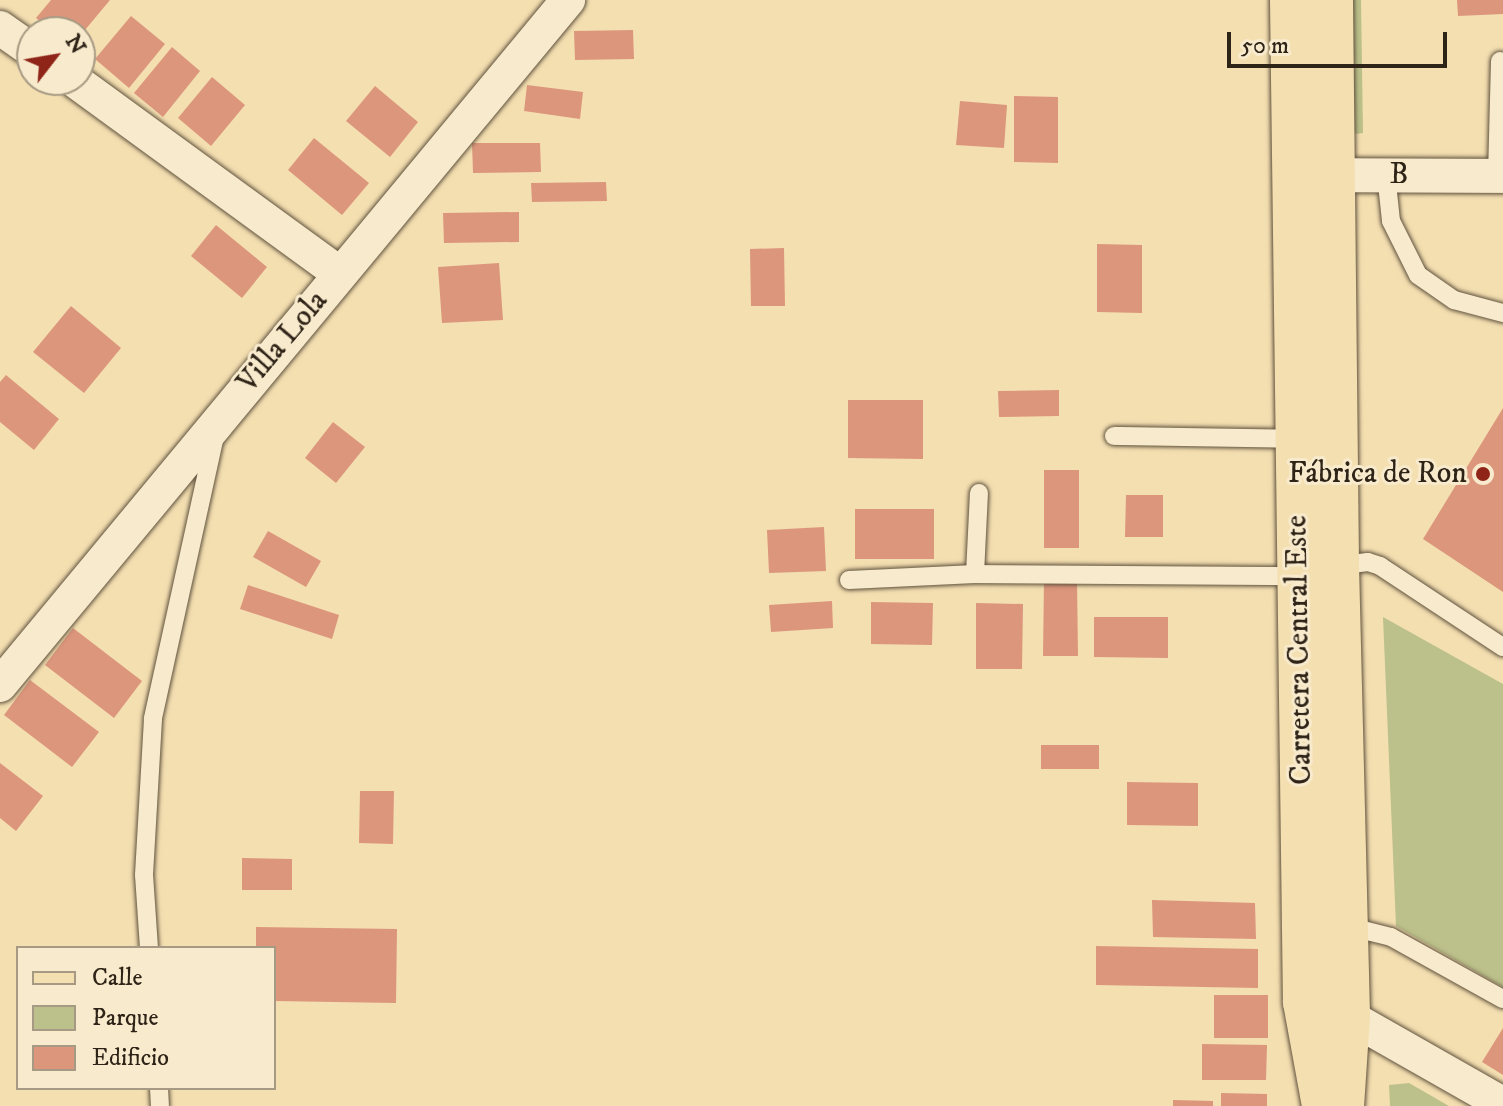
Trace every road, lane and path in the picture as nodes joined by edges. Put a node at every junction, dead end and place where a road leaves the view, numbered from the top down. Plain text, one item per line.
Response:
1 (568, 0) edge
2 (1292, 0) edge
3 (1331, 0) edge
4 (1500, 61) dead end
5 (96, 96) edge
6 (1386, 174) junction
7 (1315, 175) junction
8 (1500, 176) edge
9 (340, 274) junction
10 (1503, 313) edge
11 (219, 418) junction
12 (1114, 436) dead end
13 (1318, 439) junction
14 (979, 493) dead end
15 (1318, 571) junction
16 (975, 574) junction
17 (849, 580) dead end
18 (1503, 647) edge
19 (0, 685) edge
20 (1347, 926) junction
21 (149, 946) edge
22 (1503, 999) edge
23 (1305, 1002) junction
24 (1348, 1016) junction
25 (1503, 1104) edge
26 (1324, 1106) edge
27 (1342, 1106) edge

1 - 9 street, Villa Lola
2 - 7 main road, Carretera Central Este
3 - 7 main road, Carretera Central Este
4 - 8 lane
5 - 9 street
6 - 7 street, B
6 - 8 street, B
6 - 10 lane
7 - 13 main road, Carretera Central Este
9 - 11 street, Villa Lola
11 - 19 street, Villa Lola
11 - 21 lane
12 - 13 lane
13 - 15 main road, Carretera Central Este
14 - 16 lane
15 - 16 lane
15 - 18 lane
15 - 20 main road, Carretera Central Este
15 - 23 main road, Carretera Central Este
16 - 17 lane
20 - 22 lane
20 - 24 main road, Carretera Central Este
23 - 24 street
23 - 26 main road, Carretera Central Este
24 - 25 street
24 - 27 main road, Carretera Central Este

